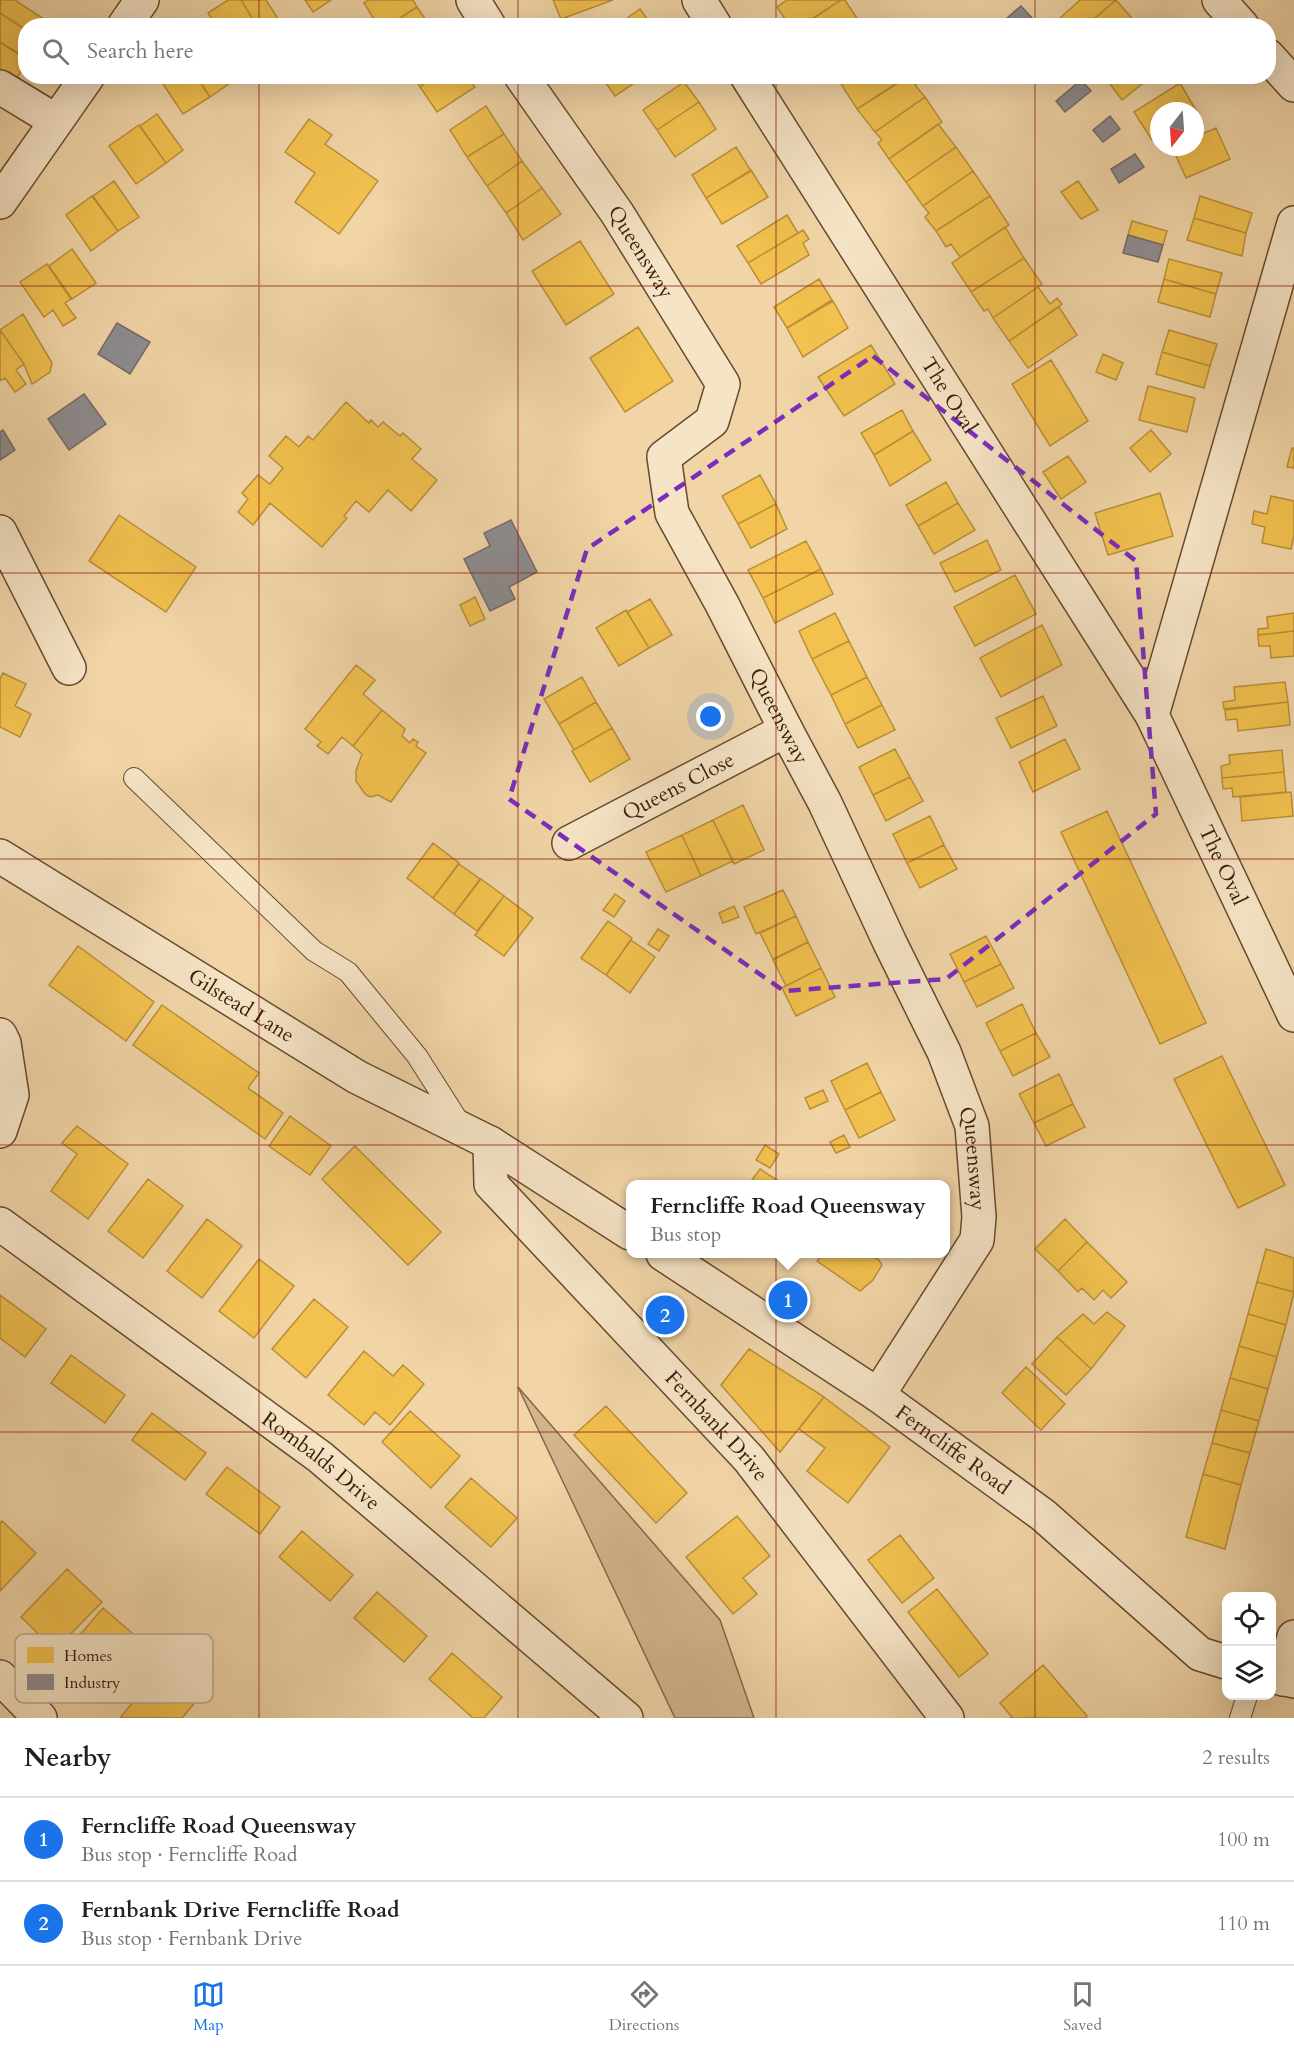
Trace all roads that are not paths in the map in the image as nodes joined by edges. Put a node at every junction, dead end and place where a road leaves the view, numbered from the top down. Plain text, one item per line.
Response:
1 (142, 0) edge
2 (473, 0) edge
3 (699, 0) edge
4 (1219, 0) edge
5 (130, 18) edge
6 (484, 18) edge
7 (710, 18) edge
8 (1235, 18) edge
9 (1276, 64) edge
10 (82, 84) edge
11 (527, 84) edge
12 (752, 84) edge
13 (1294, 85) edge
14 (0, 87) edge
15 (56, 121) junction
16 (0, 202) edge
17 (1294, 223) edge
18 (0, 532) edge
19 (69, 668) dead end
20 (1152, 715) junction
21 (786, 730) junction
22 (134, 778) dead end
23 (570, 843) dead end
24 (0, 856) edge
25 (1294, 1015) edge
26 (0, 1035) edge
27 (0, 1131) edge
28 (477, 1137) junction
29 (0, 1224) edge
30 (626, 1230) edge
31 (669, 1258) edge
32 (878, 1395) junction
33 (1294, 1637) edge
34 (1222, 1661) edge
35 (0, 1677) edge
36 (1283, 1679) edge
37 (15, 1692) edge
38 (1245, 1700) edge
39 (25, 1703) edge
40 (40, 1718) edge
41 (626, 1718) edge
42 (947, 1718) edge
43 (1240, 1718) edge

1 - 5 street
2 - 6 street
3 - 7 street
4 - 8 street
9 - 13 street
10 - 15 street
11 - 21 street, Queensway
12 - 20 street, The Oval
14 - 15 street
15 - 16 street
17 - 20 street
18 - 19 street
20 - 25 street, The Oval
21 - 23 street, Queens Close
21 - 32 street, Queensway
22 - 28 lane
24 - 28 street, Gilstead Lane
26 - 27 street
28 - 30 street
28 - 42 street, Fernbank Drive
29 - 41 street, Rombalds Drive
31 - 32 street, Ferncliffe Road
32 - 34 street, Ferncliffe Road
33 - 36 street
35 - 37 street
38 - 43 lane
39 - 40 street

